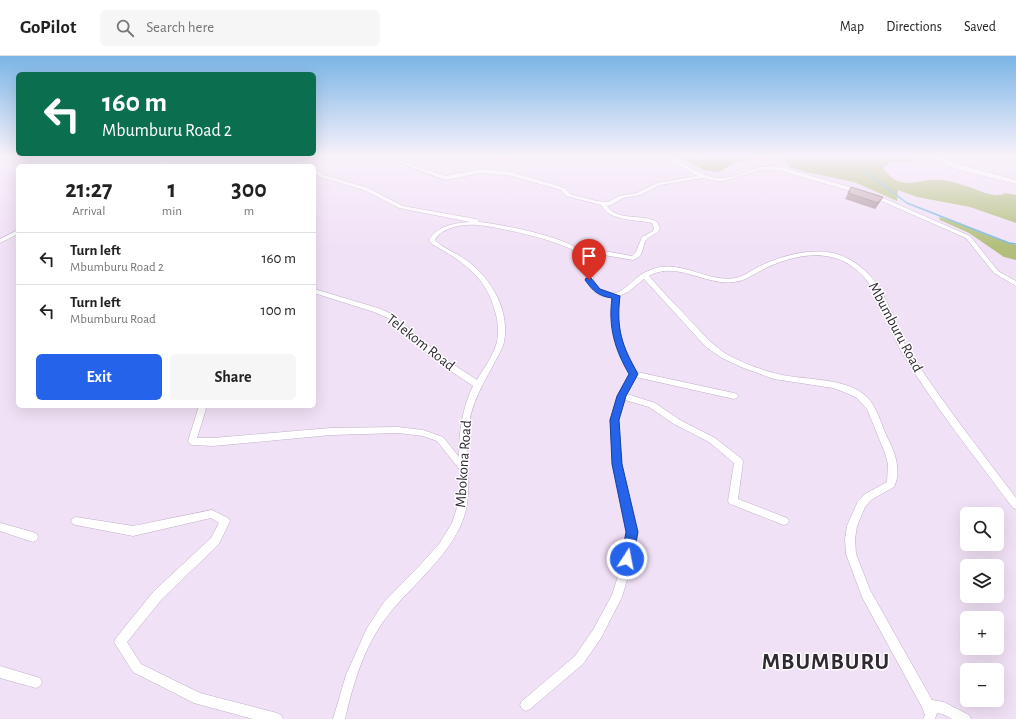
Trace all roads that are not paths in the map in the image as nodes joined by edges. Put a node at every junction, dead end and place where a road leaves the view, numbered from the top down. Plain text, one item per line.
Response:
1 (356, 186) edge
2 (550, 186) edge
3 (654, 186) edge
4 (840, 186) edge
5 (603, 204) junction
6 (478, 223) junction
7 (16, 233) edge
8 (0, 241) edge
9 (581, 254) junction
10 (644, 275) junction
11 (1016, 284) edge
12 (316, 291) edge
13 (616, 296) junction
14 (634, 374) junction
15 (478, 385) junction
16 (622, 396) junction
17 (734, 396) dead end
18 (202, 408) edge
19 (465, 470) junction
20 (1016, 505) edge
21 (76, 521) dead end
22 (784, 521) dead end
23 (0, 527) edge
24 (33, 537) dead end
25 (0, 672) edge
26 (36, 682) dead end
27 (526, 705) dead end
28 (928, 706) junction
29 (277, 719) edge
30 (339, 719) edge
31 (929, 719) edge
32 (965, 719) edge

1 - 6 street
2 - 5 street
3 - 5 street
4 - 11 street
5 - 9 street
6 - 9 street
6 - 15 street, Mbokona Road
7 - 8 street
9 - 13 street
10 - 13 street, Mbumburu Road
10 - 20 street, Mbumburu Road
10 - 28 street
12 - 15 street, Telekom Road
13 - 14 street
14 - 16 street
14 - 17 street
15 - 19 street, Mbokona Road
16 - 22 street
16 - 27 street
18 - 19 street
19 - 30 street, Mbokona Road
21 - 29 street
23 - 24 street
25 - 26 street
28 - 31 street
28 - 32 street

